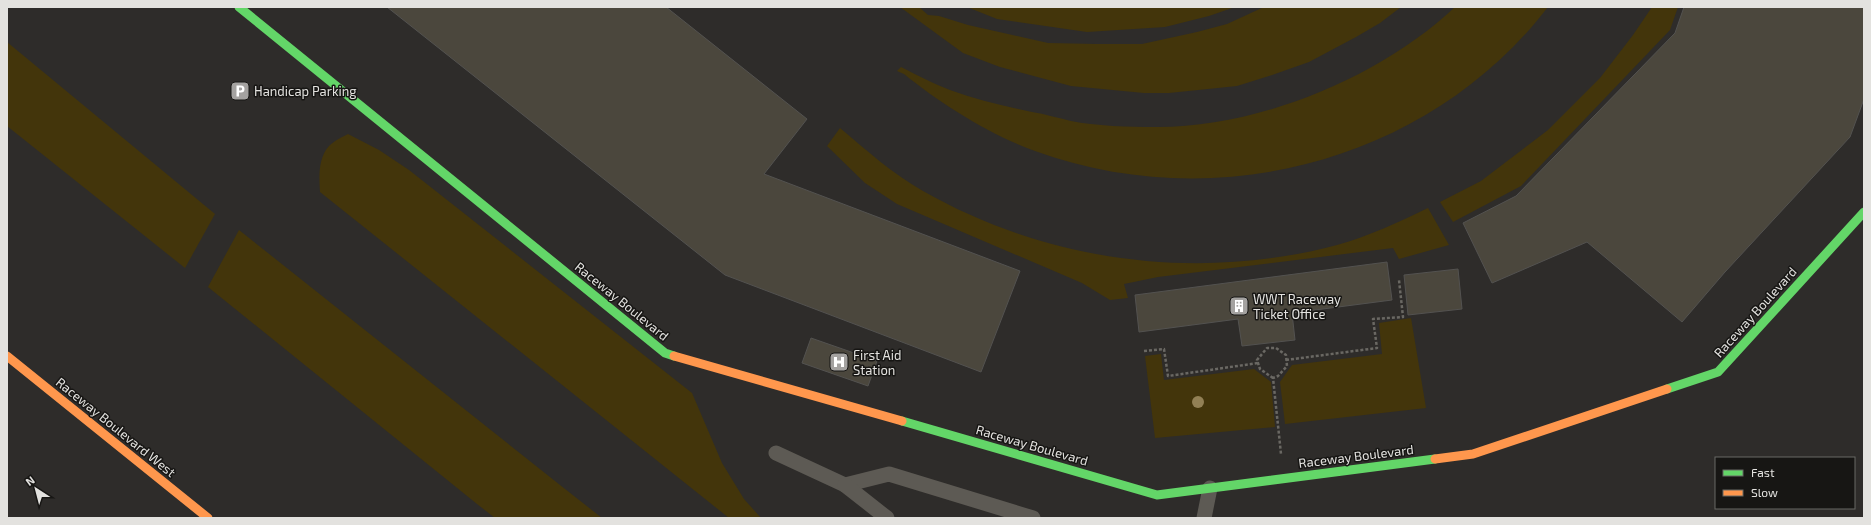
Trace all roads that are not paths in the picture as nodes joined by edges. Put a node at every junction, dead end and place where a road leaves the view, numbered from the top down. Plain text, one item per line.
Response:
1 (239, 7) edge
2 (1864, 212) edge
3 (7, 356) edge
4 (776, 454) dead end
5 (845, 486) junction
6 (1210, 488) junction
7 (208, 518) edge
8 (887, 518) edge
9 (1033, 518) edge
10 (1204, 518) edge

1 - 6 street, Raceway Boulevard
2 - 6 street, Raceway Boulevard
3 - 7 street, Raceway Boulevard West
4 - 5 lane
5 - 8 lane
5 - 9 lane
6 - 10 lane

